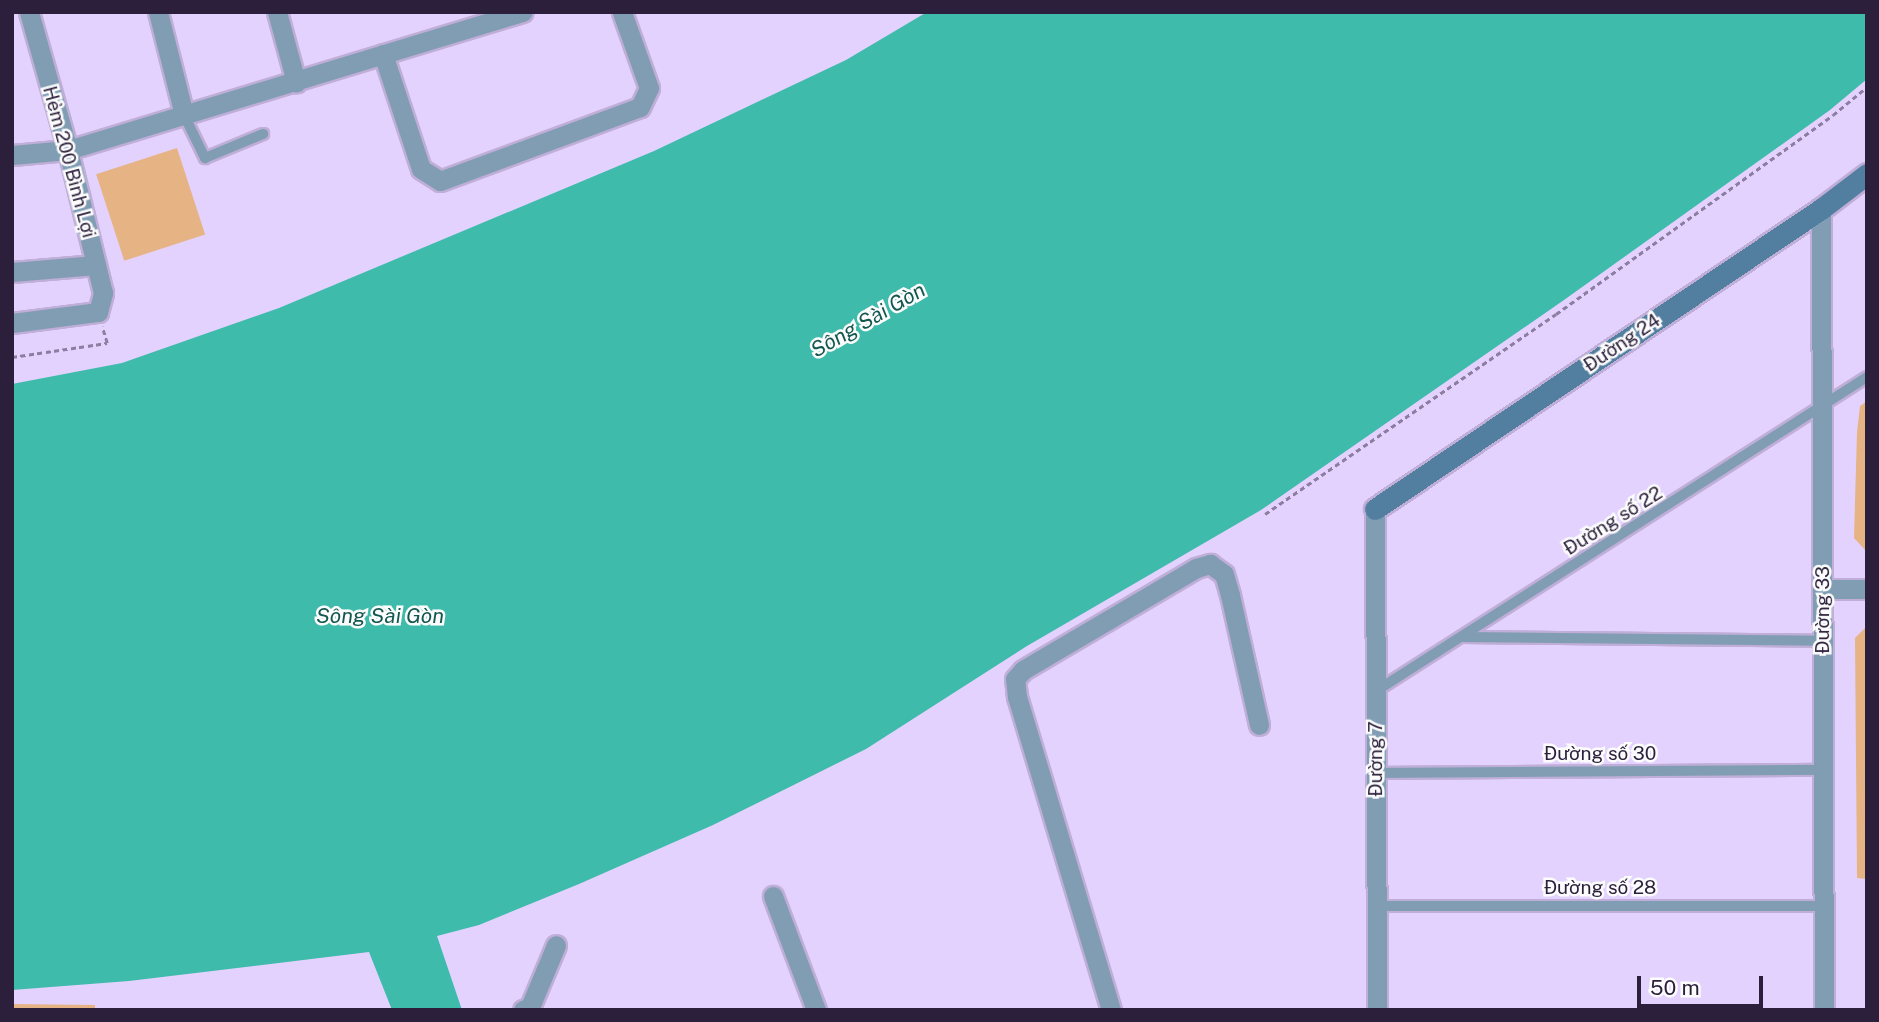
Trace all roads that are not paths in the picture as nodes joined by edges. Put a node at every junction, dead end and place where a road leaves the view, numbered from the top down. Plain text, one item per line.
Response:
1 (29, 12) edge
2 (158, 12) edge
3 (277, 12) edge
4 (522, 12) edge
5 (622, 12) edge
6 (468, 20) edge
7 (383, 54) junction
8 (296, 82) junction
9 (184, 115) junction
10 (263, 134) dead end
11 (68, 150) junction
12 (12, 155) edge
13 (1867, 174) edge
14 (1821, 209) junction
15 (96, 265) junction
16 (12, 272) edge
17 (12, 323) edge
18 (1867, 377) edge
19 (1822, 408) junction
20 (1375, 509) joint
21 (1823, 589) junction
22 (1867, 589) edge
23 (1463, 636) junction
24 (1823, 641) junction
25 (1376, 691) junction
26 (1259, 725) dead end
27 (1824, 770) junction
28 (1376, 773) junction
29 (773, 896) dead end
30 (1377, 906) junction
31 (1824, 906) junction
32 (556, 945) dead end
33 (523, 1010) edge
34 (816, 1010) edge
35 (1111, 1010) edge
36 (1377, 1010) edge
37 (1825, 1010) edge

1 - 11 street, Hẻm 200 Bình Lợi
2 - 9 street
3 - 8 street
4 - 6 street
5 - 7 street
6 - 7 street
7 - 8 street
8 - 9 street
9 - 10 lane
9 - 11 street
11 - 12 street
11 - 15 street, Hẻm 200 Bình Lợi
13 - 14 street, Đường 24
14 - 19 street, Đường 33
14 - 20 street, Đường 24
15 - 16 street
15 - 17 street, Hẻm 200 Bình Lợi
18 - 19 lane, Đường số 22
19 - 21 street, Đường 33
19 - 23 lane, Đường số 22
20 - 25 street, Đường 7
21 - 22 street
21 - 24 street, Đường 33
23 - 24 lane
23 - 25 lane, Đường số 22
24 - 27 street, Đường 33
25 - 28 street, Đường 7
26 - 35 street
27 - 28 lane, Đường số 30
27 - 31 street, Đường 33
28 - 30 street, Đường 7
29 - 34 street
30 - 31 lane, Đường số 28
30 - 36 street, Đường 7
31 - 37 street, Đường 33
32 - 33 street

